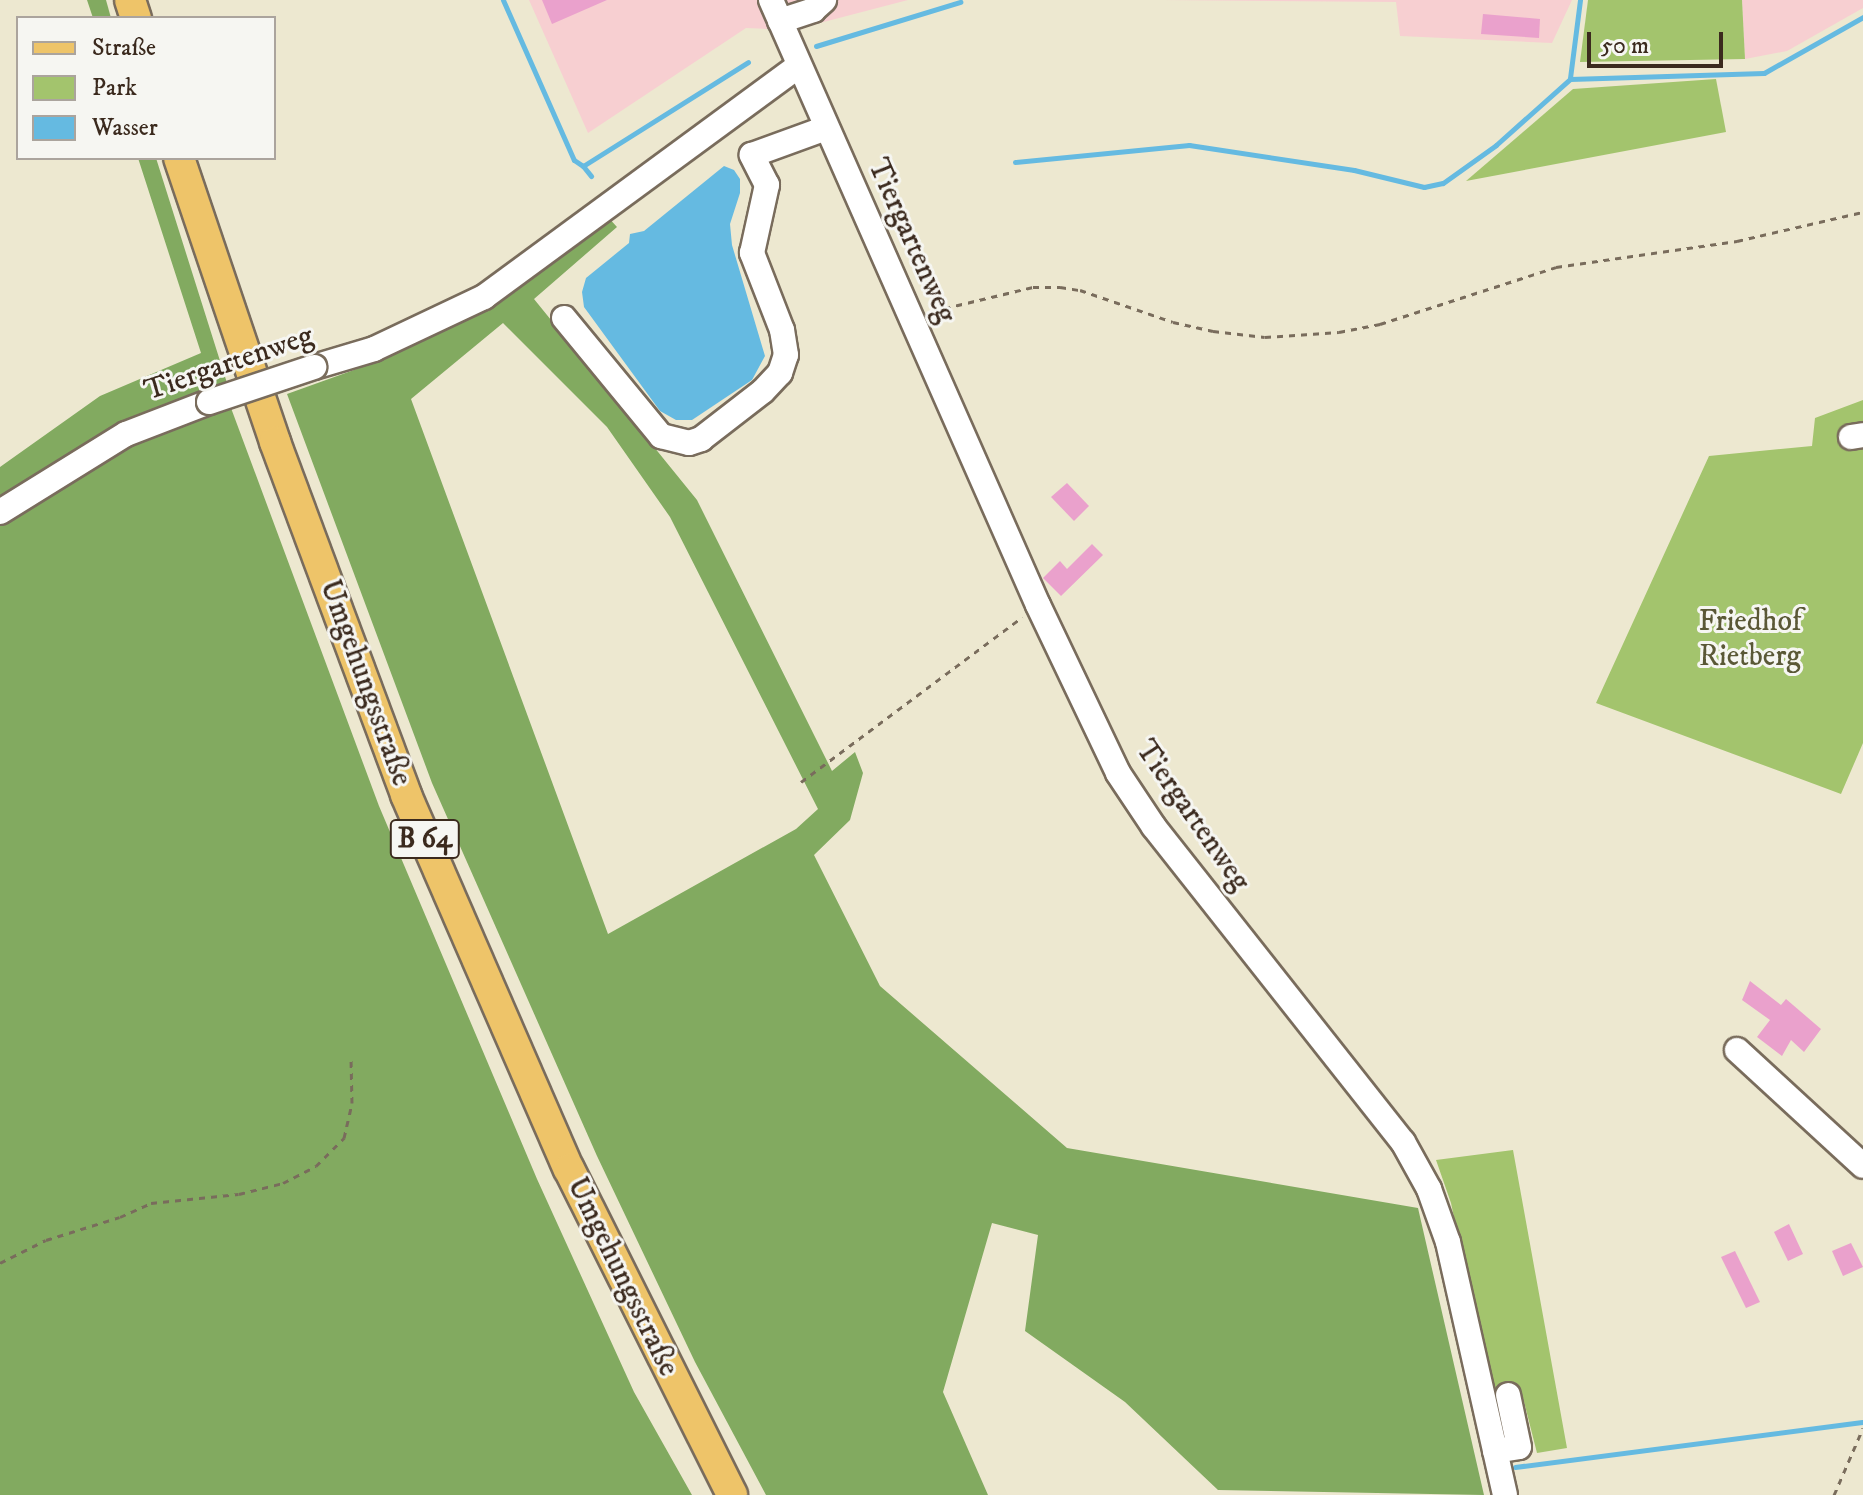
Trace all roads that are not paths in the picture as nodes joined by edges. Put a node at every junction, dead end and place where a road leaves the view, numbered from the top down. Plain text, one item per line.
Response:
1 (824, 0) edge
2 (776, 11) edge
3 (798, 66) junction
4 (826, 128) junction
5 (180, 160) edge
6 (564, 318) dead end
7 (0, 512) edge
8 (1737, 1050) dead end
9 (1863, 1166) edge
10 (1508, 1395) dead end
11 (1495, 1451) junction
12 (732, 1495) edge
13 (1505, 1495) edge

1 - 2 street
2 - 3 street, Tiergartenweg
3 - 4 street, Tiergartenweg
3 - 7 street, Tiergartenweg, bridge
4 - 6 street
4 - 11 street, Tiergartenweg
5 - 12 main road, Umgehungsstraße / B 64
8 - 9 street
10 - 11 street
11 - 13 street, Tiergartenweg

